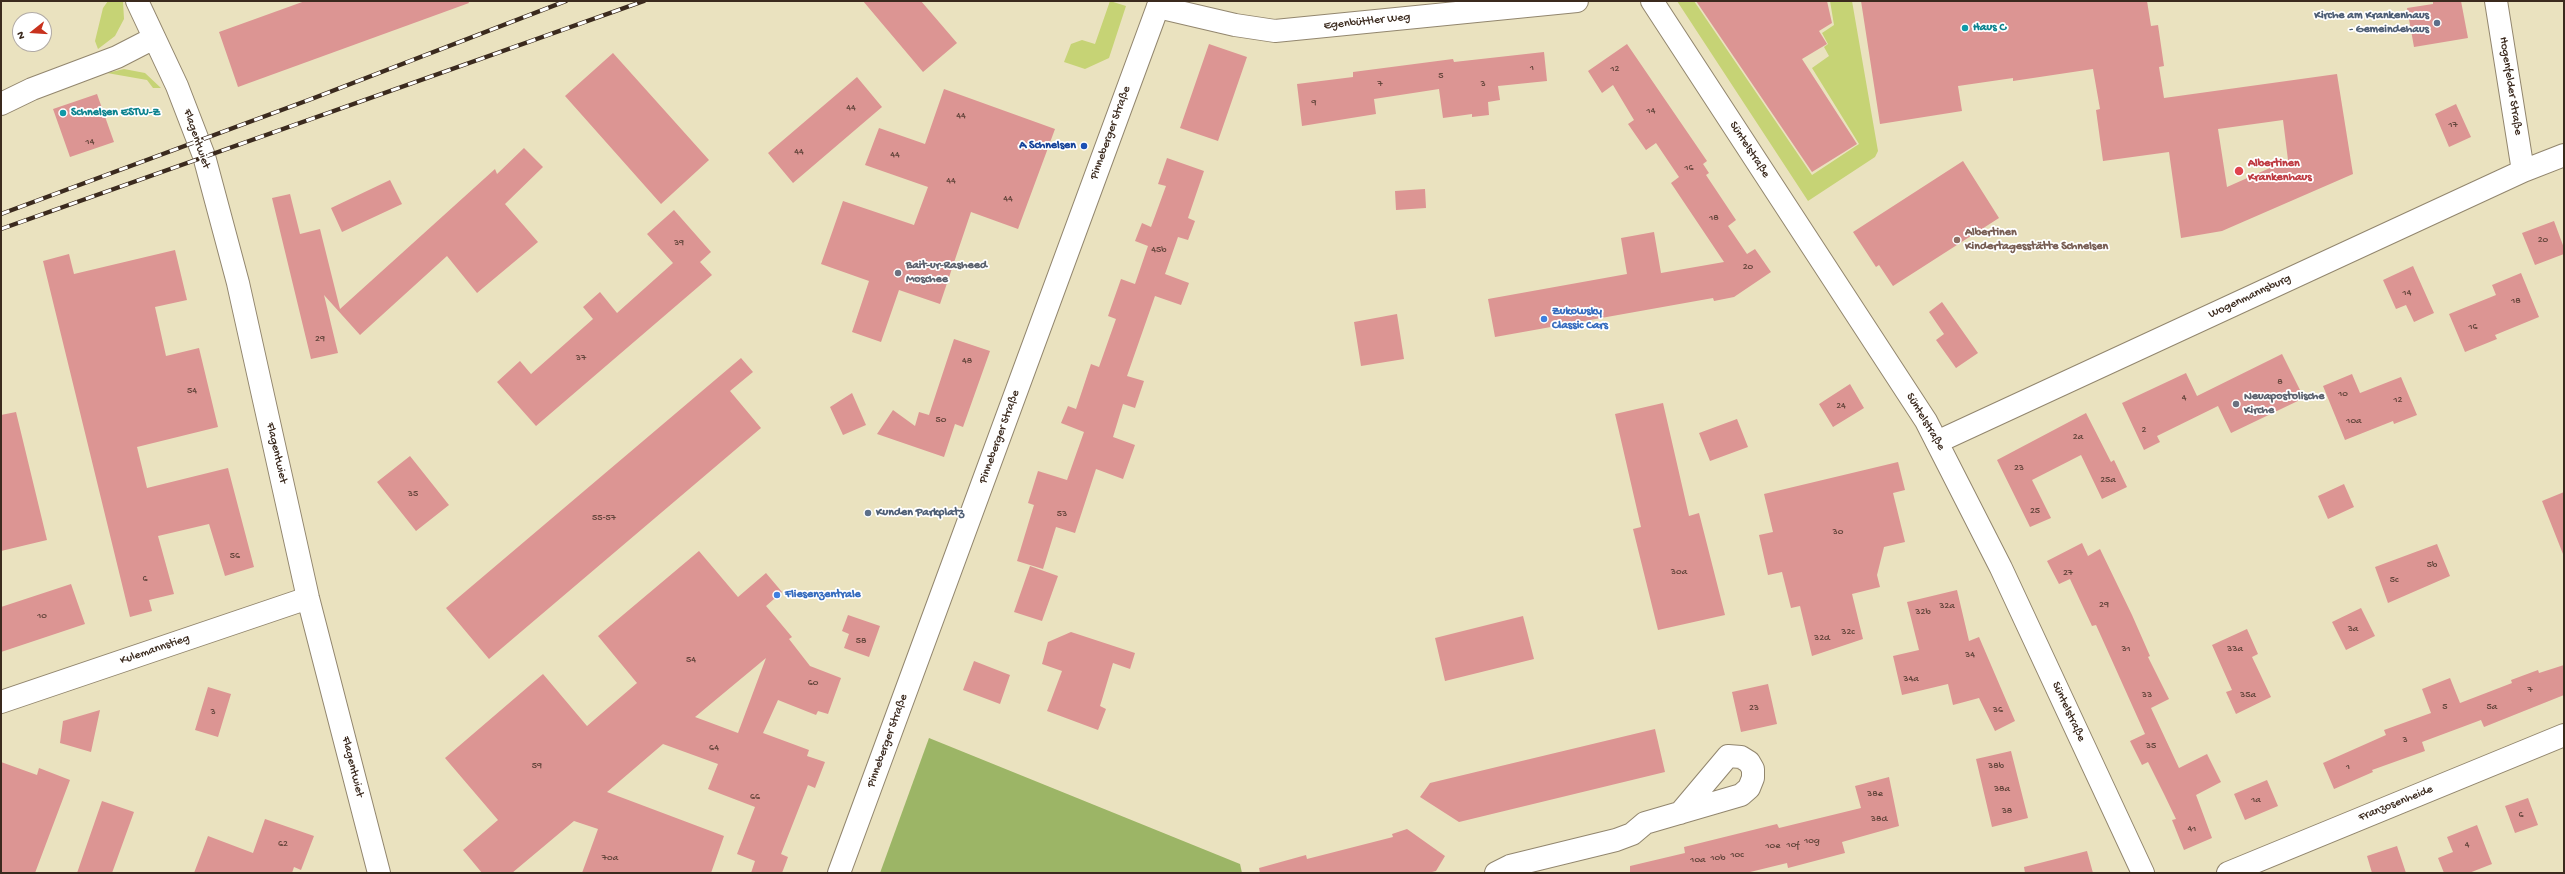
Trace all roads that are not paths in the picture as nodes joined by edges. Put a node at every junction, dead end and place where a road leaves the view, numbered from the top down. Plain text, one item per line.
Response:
1 (137, 1) edge
2 (1577, 1) edge
3 (1652, 1) edge
4 (2496, 1) edge
5 (1159, 4) edge
6 (154, 38) junction
7 (1, 104) edge
8 (2564, 155) edge
9 (2523, 172) junction
10 (1937, 442) junction
11 (308, 598) junction
12 (1, 702) edge
13 (2564, 735) edge
14 (1680, 813) dead end
15 (379, 873) edge
16 (839, 873) edge
17 (1496, 873) edge
18 (2144, 873) edge
19 (2228, 873) edge

1 - 6 street, Flagentwiet
2 - 5 street, Egenbüttler Weg
3 - 10 street, Süntelstraße
4 - 9 street, Hogenfelder Straße
5 - 16 street, Pinneberger Straße
6 - 7 street
6 - 11 street, Flagentwiet
8 - 9 street, Wogenmannsburg
9 - 10 street, Wogenmannsburg
10 - 18 street, Süntelstraße
11 - 12 street, Kulemannstieg
11 - 15 street, Flagentwiet
13 - 19 street, Franzosenheide
14 - 17 street

